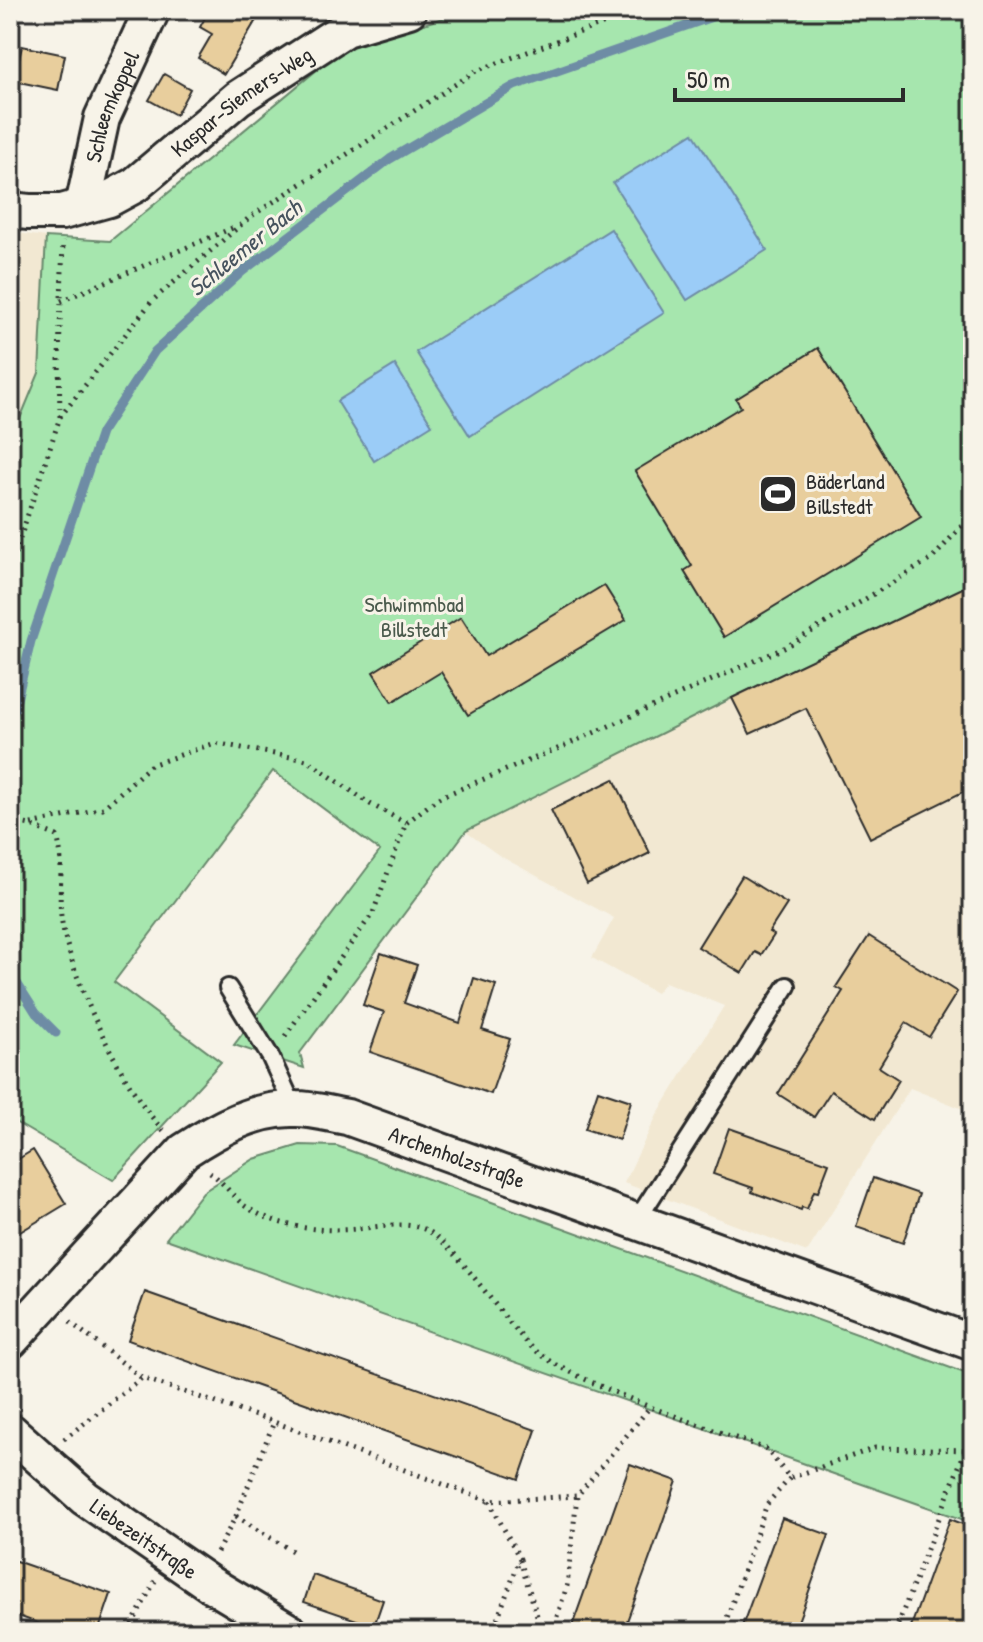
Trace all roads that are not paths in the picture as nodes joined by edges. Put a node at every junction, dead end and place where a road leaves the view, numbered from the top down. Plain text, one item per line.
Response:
1 (152, 10) edge
2 (409, 10) edge
3 (72, 209) junction
4 (10, 210) edge
5 (787, 986) dead end
6 (228, 988) dead end
7 (294, 1108) junction
8 (637, 1220) junction
9 (10, 1341) edge
10 (973, 1343) edge
11 (10, 1431) edge
12 (290, 1632) edge

1 - 3 street, Schleemkoppel
2 - 3 street, Kaspar-Siemers-Weg
3 - 4 street
5 - 8 lane
6 - 7 lane
7 - 8 street, Archenholzstraße
7 - 9 street, Archenholzstraße
8 - 10 street, Archenholzstraße
11 - 12 street, Liebezeitstraße

